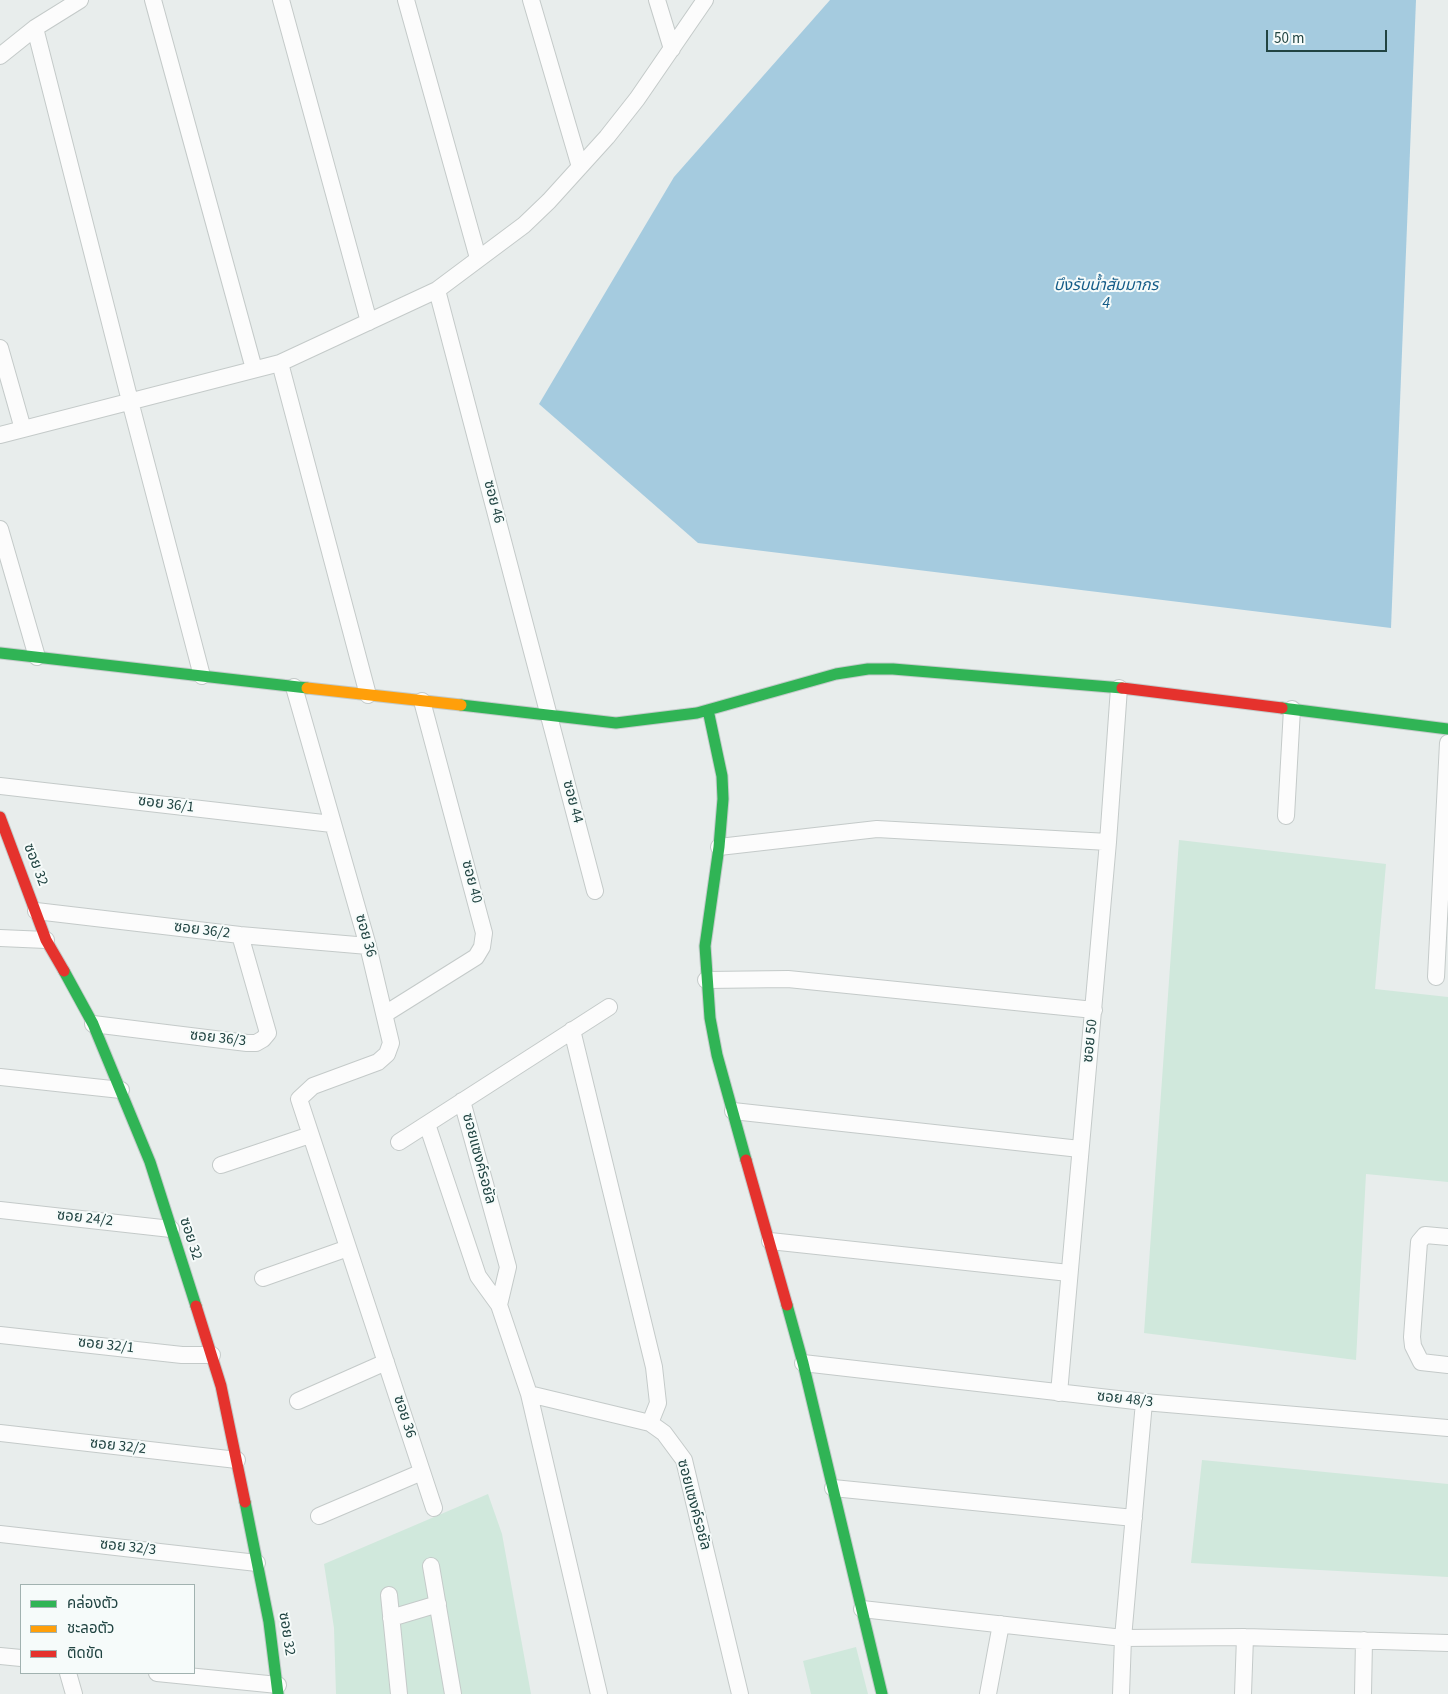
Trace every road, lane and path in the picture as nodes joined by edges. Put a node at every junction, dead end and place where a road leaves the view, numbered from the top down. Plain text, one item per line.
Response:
1 (80, 0) edge
2 (154, 0) edge
3 (281, 0) edge
4 (406, 0) edge
5 (530, 0) edge
6 (657, 0) edge
7 (706, 0) edge
8 (35, 28) junction
9 (672, 49) junction
10 (0, 56) edge
11 (580, 166) junction
12 (478, 258) junction
13 (437, 290) junction
14 (368, 322) junction
15 (0, 348) edge
16 (280, 363) junction
17 (254, 369) junction
18 (130, 401) junction
19 (23, 429) junction
20 (0, 435) edge
21 (0, 530) edge
22 (0, 653) edge
23 (38, 657) junction
24 (202, 676) junction
25 (294, 687) junction
26 (1119, 688) junction
27 (368, 695) junction
28 (422, 701) junction
29 (708, 710) junction
30 (1292, 710) junction
31 (548, 714) junction
32 (1448, 729) edge
33 (1448, 743) edge
34 (0, 786) edge
35 (1286, 816) dead end
36 (0, 817) edge
37 (332, 824) junction
38 (1108, 842) junction
39 (719, 847) junction
40 (595, 891) dead end
41 (36, 911) junction
42 (240, 936) junction
43 (0, 938) edge
44 (46, 940) junction
45 (368, 946) junction
46 (1436, 977) dead end
47 (706, 980) junction
48 (609, 1007) dead end
49 (1094, 1010) junction
50 (385, 1014) junction
51 (93, 1024) junction
52 (572, 1030) junction
53 (0, 1077) edge
54 (121, 1090) junction
55 (462, 1101) junction
56 (733, 1111) junction
57 (428, 1124) junction
58 (310, 1135) junction
59 (399, 1142) dead end
60 (1080, 1149) junction
61 (221, 1165) dead end
62 (0, 1210) edge
63 (171, 1229) junction
64 (1448, 1237) edge
65 (770, 1241) junction
66 (348, 1248) junction
67 (1069, 1273) junction
68 (263, 1278) dead end
69 (499, 1305) junction
70 (0, 1335) edge
71 (212, 1355) junction
72 (386, 1362) junction
73 (803, 1363) junction
74 (1448, 1365) edge
75 (1058, 1393) junction
76 (529, 1394) junction
77 (298, 1401) dead end
78 (1144, 1402) junction
79 (650, 1422) junction
80 (1448, 1428) edge
81 (0, 1434) edge
82 (237, 1460) junction
83 (422, 1472) junction
84 (833, 1488) junction
85 (434, 1508) dead end
86 (319, 1516) dead end
87 (1134, 1518) junction
88 (0, 1534) edge
89 (257, 1563) junction
90 (432, 1566) dead end
91 (388, 1595) dead end
92 (438, 1604) junction
93 (862, 1609) junction
94 (391, 1618) junction
95 (1001, 1624) junction
96 (1245, 1637) junction
97 (1122, 1638) junction
98 (1364, 1640) junction
99 (1448, 1643) edge
100 (0, 1656) edge
101 (20, 1658) edge
102 (68, 1674) edge
103 (165, 1674) edge
104 (278, 1689) edge
105 (74, 1694) edge
106 (399, 1694) edge
107 (453, 1694) edge
108 (599, 1694) edge
109 (740, 1694) edge
110 (882, 1694) edge
111 (988, 1694) edge
112 (1121, 1694) edge
113 (1243, 1694) edge
114 (1363, 1694) edge

1 - 8 street
2 - 17 street
3 - 14 street
4 - 12 street
5 - 11 street
6 - 9 street
7 - 9 street
8 - 10 street
8 - 18 street
9 - 11 street
11 - 12 street
12 - 13 street
13 - 14 street
13 - 31 street, ซอย 46
14 - 16 street
15 - 19 street
16 - 17 street
16 - 27 street
17 - 18 street
18 - 19 street
18 - 24 street
19 - 20 street
21 - 23 street
22 - 23 street
23 - 24 street
24 - 25 street
25 - 27 street
25 - 37 street, ซอย 36
26 - 29 street
26 - 30 street
26 - 38 street, ซอย 50
27 - 28 street
28 - 31 street
28 - 50 street, ซอย 40
29 - 31 street
29 - 39 street
30 - 32 street
30 - 35 street
31 - 40 street, ซอย 44
33 - 46 street
34 - 37 street, ซอย 36/1
36 - 41 street, ซอย 32
37 - 45 street, ซอย 36
38 - 39 street
38 - 49 street, ซอย 50
39 - 47 street
41 - 42 street, ซอย 36/2
41 - 44 street, ซอย 32
42 - 45 street, ซอย 36/2
42 - 51 street, ซอย 36/3
43 - 44 street
44 - 51 street, ซอย 32
45 - 50 street, ซอย 36
47 - 49 street
47 - 56 street
48 - 52 street
49 - 60 street, ซอย 50
50 - 58 street, ซอย 36
51 - 54 street, ซอย 32
52 - 55 street
52 - 79 street
53 - 54 street
54 - 63 street, ซอย 32
55 - 57 street
55 - 69 street, ซอยแซงค์รอยัล
56 - 60 street
56 - 65 street
57 - 59 street
57 - 69 street
58 - 61 street
58 - 66 street, ซอย 36
60 - 67 street, ซอย 50
62 - 63 street, ซอย 24/2
63 - 71 street, ซอย 32
64 - 74 street
65 - 67 street
65 - 73 street
66 - 68 street
66 - 72 street, ซอย 36
67 - 75 street, ซอย 50
69 - 76 street
70 - 71 street, ซอย 32/1
71 - 82 street, ซอย 32
72 - 77 street
72 - 83 street, ซอย 36
73 - 75 street, ซอย 48/3
73 - 84 street
75 - 78 street, ซอย 48/3
76 - 79 street, ซอยแซงค์รอยัล
76 - 108 street
78 - 80 street, ซอย 48/3
78 - 87 street
79 - 109 street, ซอยแซงค์รอยัล
81 - 82 street, ซอย 32/2
82 - 89 street, ซอย 32
83 - 85 street, ซอย 36
83 - 86 street
84 - 87 street
84 - 93 street
87 - 97 street
88 - 89 street, ซอย 32/3
89 - 104 street, ซอย 32
90 - 92 street
91 - 94 street
92 - 94 street
92 - 107 street
93 - 95 street
93 - 110 street
94 - 106 street
95 - 97 street
95 - 111 street
96 - 97 street
96 - 98 street
96 - 113 street
97 - 112 street
98 - 99 street
98 - 114 street
100 - 101 street
102 - 105 street
103 - 104 street

